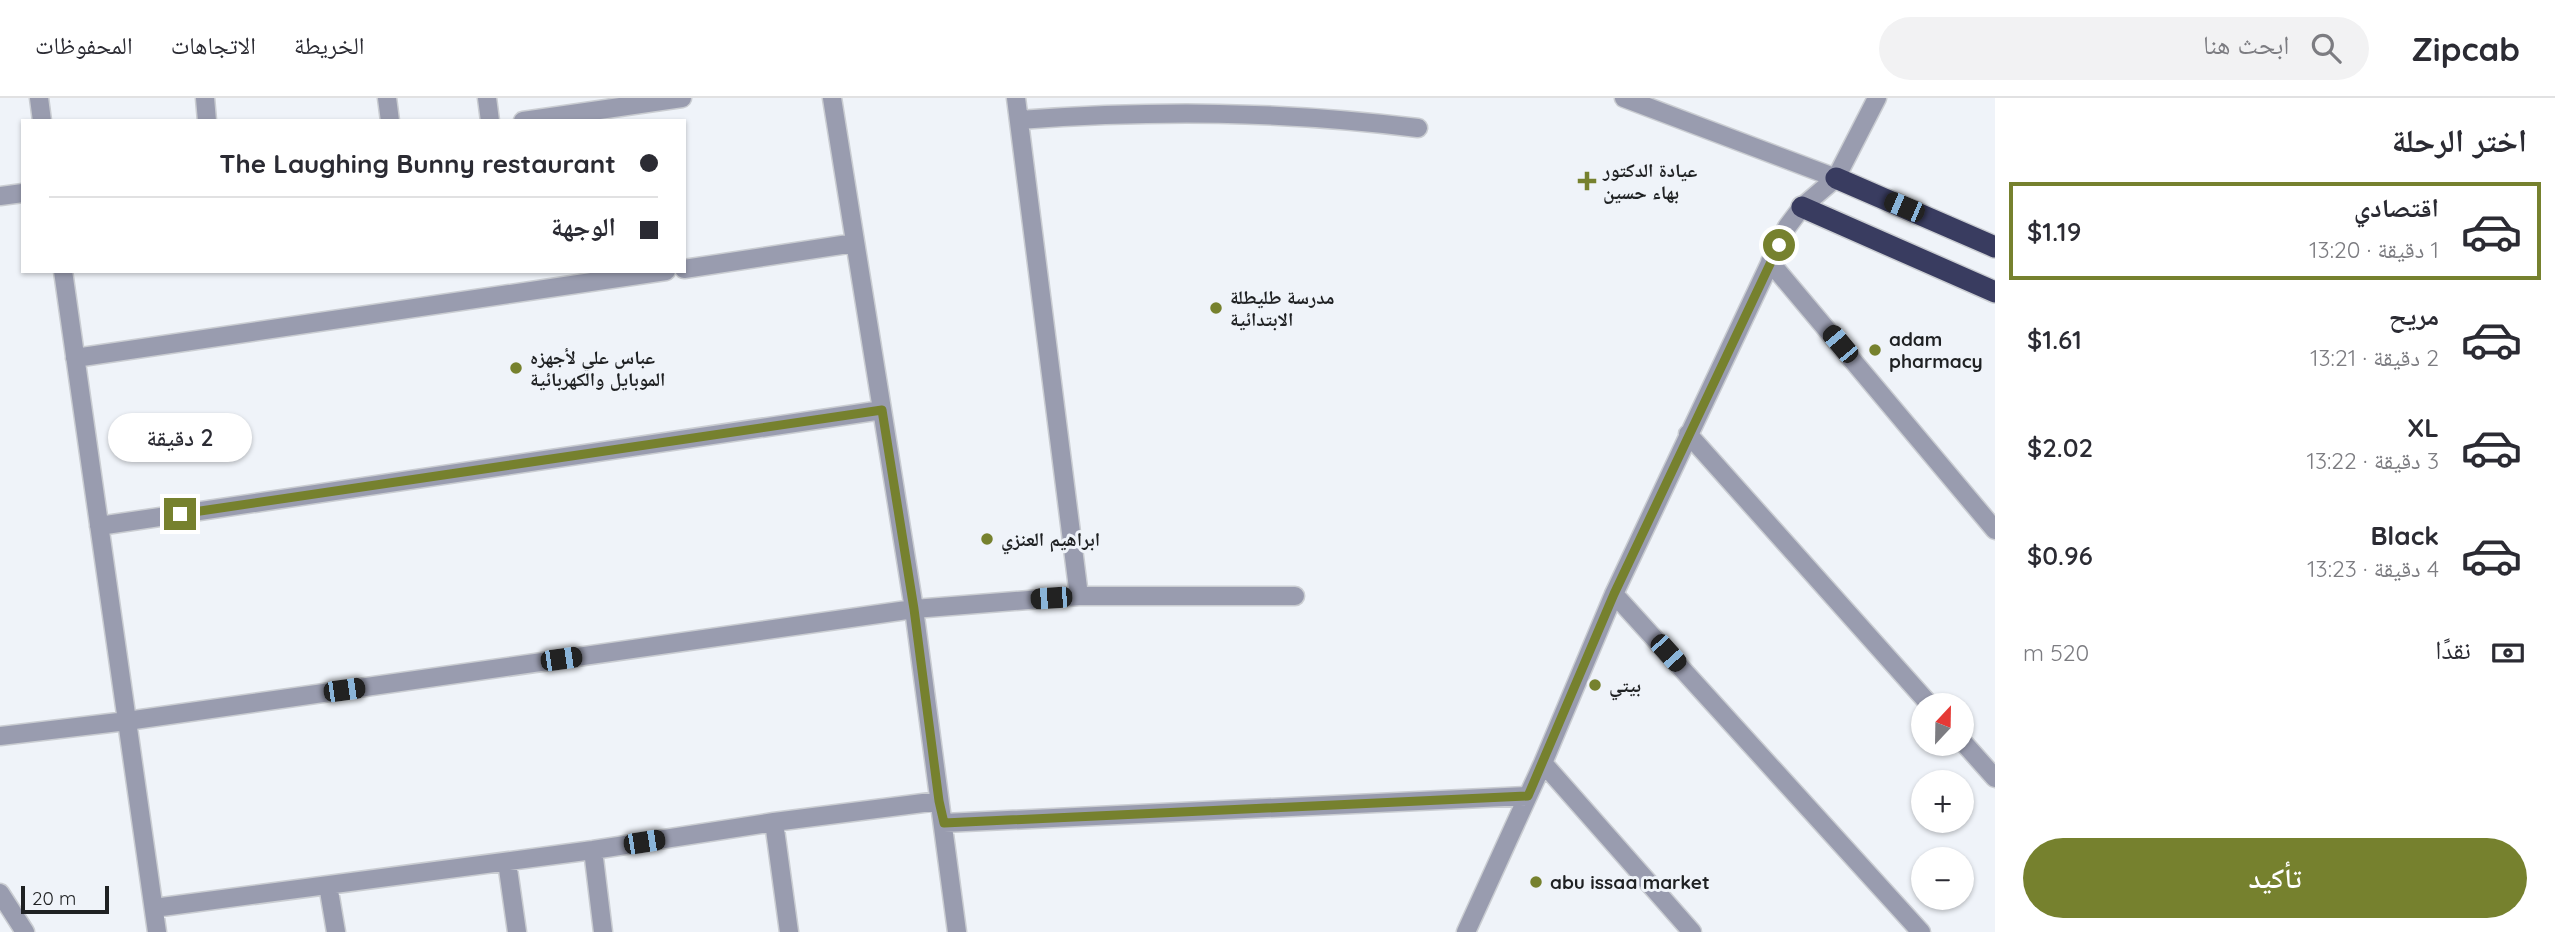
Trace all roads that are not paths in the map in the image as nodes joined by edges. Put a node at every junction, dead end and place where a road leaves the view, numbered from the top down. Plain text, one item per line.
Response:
1 (39, 98) edge
2 (205, 98) edge
3 (387, 98) edge
4 (487, 98) edge
5 (676, 98) edge
6 (832, 98) edge
7 (1016, 98) edge
8 (1624, 98) edge
9 (1877, 98) edge
10 (42, 119) edge
11 (207, 119) edge
12 (390, 119) edge
13 (490, 119) edge
14 (536, 119) edge
15 (1019, 120) junction
16 (1418, 128) dead end
17 (1836, 178) junction
18 (21, 193) edge
19 (0, 196) edge
20 (1802, 207) junction
21 (855, 243) junction
22 (1995, 247) edge
23 (1770, 262) junction
24 (686, 269) edge
25 (63, 273) edge
26 (652, 273) edge
27 (1995, 292) edge
28 (75, 358) junction
29 (882, 410) junction
30 (1688, 434) junction
31 (99, 526) junction
32 (1995, 530) edge
33 (1614, 594) junction
34 (1079, 596) junction
35 (1295, 596) dead end
36 (914, 609) junction
37 (1919, 693) edge
38 (127, 720) junction
39 (0, 736) edge
40 (1974, 754) edge
41 (1543, 762) junction
42 (1995, 778) edge
43 (1528, 796) junction
44 (939, 801) junction
45 (774, 822) junction
46 (944, 823) junction
47 (593, 850) junction
48 (507, 862) junction
49 (328, 886) junction
50 (0, 893) edge
51 (154, 908) junction
52 (25, 932) edge
53 (158, 932) edge
54 (336, 932) edge
55 (517, 932) edge
56 (603, 932) edge
57 (789, 932) edge
58 (957, 932) edge
59 (1466, 932) edge
60 (1692, 932) edge
61 (1921, 932) edge

1 - 10 street
2 - 11 street
3 - 12 street
4 - 13 street
5 - 14 street
6 - 21 street
7 - 15 street
8 - 17 street
9 - 17 street
15 - 16 street
15 - 34 street
17 - 20 street
17 - 22 highway
18 - 19 street
20 - 23 street
20 - 27 highway
21 - 24 street
21 - 29 street
23 - 30 street
23 - 32 street
25 - 28 street
26 - 28 street
28 - 31 street
29 - 31 street
29 - 36 street
30 - 33 street
30 - 37 street
31 - 38 street
33 - 41 street
33 - 61 street
34 - 35 street
34 - 36 street
36 - 38 street
36 - 44 street
38 - 39 street
38 - 51 street
40 - 42 street
41 - 43 street
41 - 60 street
43 - 46 street
43 - 59 street
44 - 45 street
44 - 46 street
45 - 47 street
45 - 57 street
46 - 58 street
47 - 48 street
47 - 56 street
48 - 49 street
48 - 55 street
49 - 51 street
49 - 54 street
50 - 52 street
51 - 53 street

